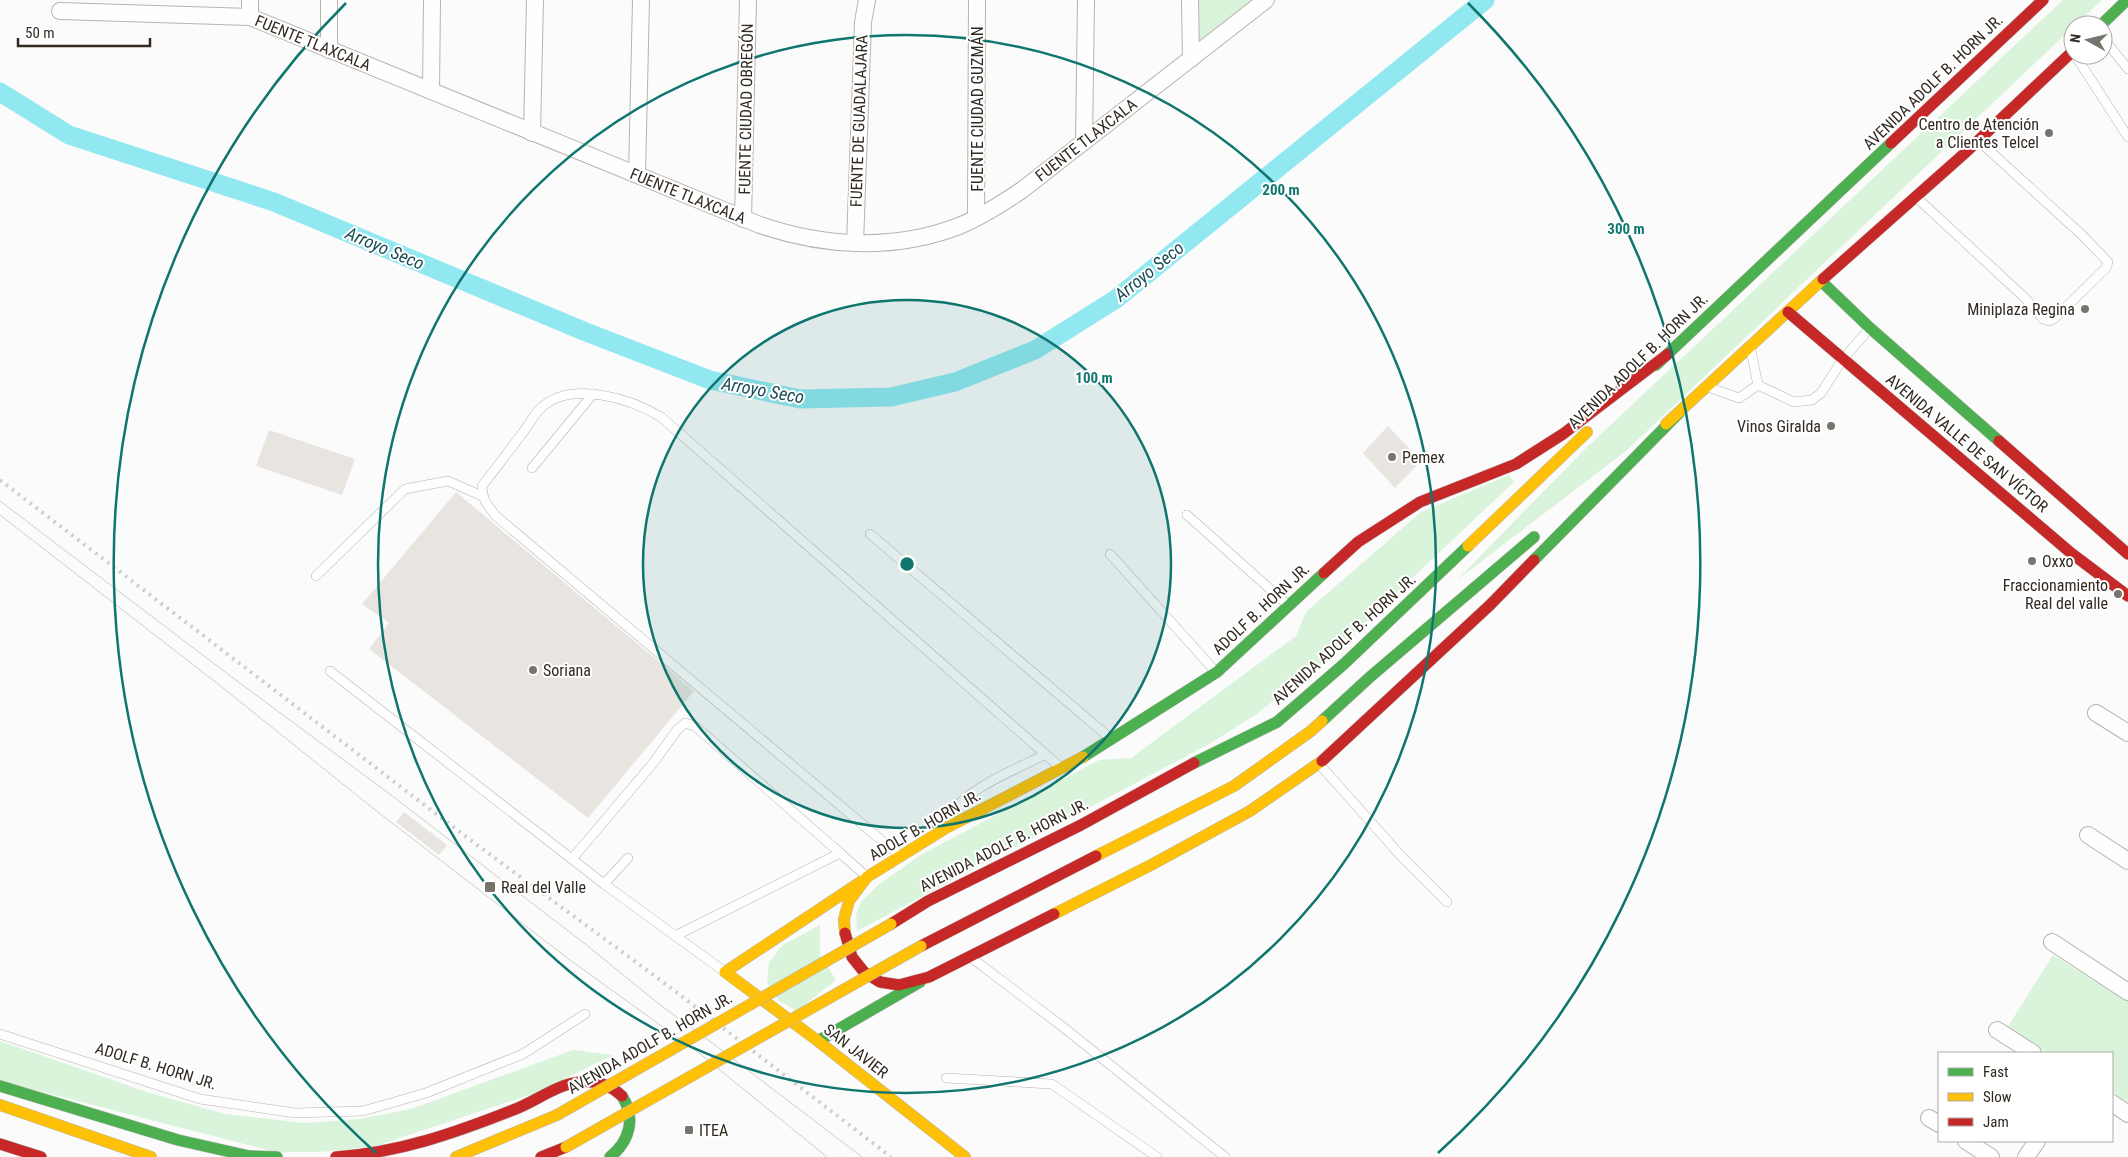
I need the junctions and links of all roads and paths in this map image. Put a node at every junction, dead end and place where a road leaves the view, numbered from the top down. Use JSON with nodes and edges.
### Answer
{"nodes":[{"id":1,"x":250,"y":0,"type":"edge"},
{"id":2,"x":329,"y":0,"type":"edge"},
{"id":3,"x":432,"y":0,"type":"edge"},
{"id":4,"x":535,"y":0,"type":"edge"},
{"id":5,"x":641,"y":0,"type":"edge"},
{"id":6,"x":748,"y":0,"type":"edge"},
{"id":7,"x":867,"y":0,"type":"edge"},
{"id":8,"x":977,"y":0,"type":"edge"},
{"id":9,"x":1086,"y":0,"type":"edge"},
{"id":10,"x":1190,"y":0,"type":"edge"},
{"id":11,"x":1266,"y":0,"type":"edge"},
{"id":12,"x":2042,"y":0,"type":"edge"},
{"id":13,"x":2127,"y":0,"type":"edge"},
{"id":14,"x":60,"y":11,"type":"dead end"},
{"id":15,"x":2111,"y":15,"type":"edge"},
{"id":16,"x":250,"y":18,"type":"junction"},
{"id":17,"x":329,"y":50,"type":"junction"},
{"id":18,"x":2113,"y":51,"type":"edge"},
{"id":19,"x":1191,"y":59,"type":"junction"},
{"id":20,"x":2063,"y":60,"type":"edge"},
{"id":21,"x":2082,"y":65,"type":"edge"},
{"id":22,"x":2128,"y":70,"type":"edge"},
{"id":23,"x":432,"y":92,"type":"junction"},
{"id":24,"x":532,"y":132,"type":"junction"},
{"id":25,"x":2128,"y":136,"type":"edge"},
{"id":26,"x":1979,"y":140,"type":"junction"},
{"id":27,"x":1084,"y":142,"type":"junction"},
{"id":28,"x":637,"y":176,"type":"junction"},
{"id":29,"x":1915,"y":197,"type":"junction"},
{"id":30,"x":976,"y":217,"type":"junction"},
{"id":31,"x":743,"y":219,"type":"junction"},
{"id":32,"x":855,"y":243,"type":"junction"},
{"id":33,"x":1821,"y":281,"type":"junction"},
{"id":34,"x":1788,"y":312,"type":"junction"},
{"id":35,"x":1870,"y":328,"type":"junction"},
{"id":36,"x":1750,"y":347,"type":"junction"},
{"id":37,"x":1668,"y":354,"type":"junction"},
{"id":38,"x":1843,"y":359,"type":"junction"},
{"id":39,"x":1758,"y":385,"type":"junction"},
{"id":40,"x":1707,"y":387,"type":"junction"},
{"id":41,"x":593,"y":394,"type":"junction"},
{"id":42,"x":1679,"y":413,"type":"junction"},
{"id":43,"x":1992,"y":435,"type":"junction"},
{"id":44,"x":1979,"y":442,"type":"dead end"},
{"id":45,"x":1970,"y":451,"type":"dead end"},
{"id":46,"x":1965,"y":463,"type":"junction"},
{"id":47,"x":532,"y":468,"type":"dead end"},
{"id":48,"x":482,"y":496,"type":"junction"},
{"id":49,"x":1574,"y":503,"type":"dead end"},
{"id":50,"x":1187,"y":515,"type":"dead end"},
{"id":51,"x":2052,"y":524,"type":"dead end"},
{"id":52,"x":2040,"y":526,"type":"junction"},
{"id":53,"x":1544,"y":529,"type":"dead end"},
{"id":54,"x":870,"y":534,"type":"dead end"},
{"id":55,"x":1110,"y":554,"type":"dead end"},
{"id":56,"x":2128,"y":554,"type":"edge"},
{"id":57,"x":316,"y":576,"type":"dead end"},
{"id":58,"x":2128,"y":596,"type":"edge"},
{"id":59,"x":1288,"y":605,"type":"junction"},
{"id":60,"x":330,"y":671,"type":"dead end"},
{"id":61,"x":1217,"y":672,"type":"junction"},
{"id":62,"x":2096,"y":713,"type":"dead end"},
{"id":63,"x":2128,"y":733,"type":"edge"},
{"id":64,"x":1112,"y":740,"type":"junction"},
{"id":65,"x":1044,"y":755,"type":"junction"},
{"id":66,"x":1319,"y":764,"type":"junction"},
{"id":67,"x":1062,"y":769,"type":"junction"},
{"id":68,"x":946,"y":828,"type":"junction"},
{"id":69,"x":2088,"y":835,"type":"dead end"},
{"id":70,"x":840,"y":853,"type":"junction"},
{"id":71,"x":901,"y":857,"type":"junction"},
{"id":72,"x":628,"y":858,"type":"dead end"},
{"id":73,"x":572,"y":859,"type":"junction"},
{"id":74,"x":2128,"y":861,"type":"edge"},
{"id":75,"x":867,"y":877,"type":"junction"},
{"id":76,"x":604,"y":884,"type":"junction"},
{"id":77,"x":1447,"y":902,"type":"dead end"},
{"id":78,"x":675,"y":936,"type":"junction"},
{"id":79,"x":2052,"y":942,"type":"dead end"},
{"id":80,"x":971,"y":957,"type":"junction"},
{"id":81,"x":725,"y":972,"type":"junction"},
{"id":82,"x":929,"y":977,"type":"junction"},
{"id":83,"x":2128,"y":992,"type":"edge"},
{"id":84,"x":584,"y":1014,"type":"dead end"},
{"id":85,"x":1997,"y":1030,"type":"dead end"},
{"id":86,"x":0,"y":1034,"type":"edge"},
{"id":87,"x":818,"y":1041,"type":"junction"},
{"id":88,"x":2031,"y":1052,"type":"edge"},
{"id":89,"x":946,"y":1078,"type":"dead end"},
{"id":90,"x":0,"y":1086,"type":"edge"},
{"id":91,"x":2113,"y":1104,"type":"edge"},
{"id":92,"x":0,"y":1105,"type":"edge"},
{"id":93,"x":2128,"y":1114,"type":"edge"},
{"id":94,"x":1968,"y":1142,"type":"edge"},
{"id":95,"x":2036,"y":1142,"type":"edge"},
{"id":96,"x":0,"y":1144,"type":"edge"},
{"id":97,"x":42,"y":1157,"type":"edge"},
{"id":98,"x":151,"y":1157,"type":"edge"},
{"id":99,"x":277,"y":1157,"type":"edge"},
{"id":100,"x":336,"y":1157,"type":"edge"},
{"id":101,"x":456,"y":1157,"type":"edge"},
{"id":102,"x":540,"y":1157,"type":"edge"},
{"id":103,"x":610,"y":1157,"type":"edge"},
{"id":104,"x":966,"y":1157,"type":"edge"},
{"id":105,"x":1157,"y":1157,"type":"edge"},
{"id":106,"x":1225,"y":1157,"type":"edge"},
{"id":107,"x":1991,"y":1157,"type":"edge"},
{"id":108,"x":2026,"y":1157,"type":"edge"}],
"edges":[{"from":1,"to":16,"type":"street"},
{"from":2,"to":17,"type":"street"},
{"from":3,"to":23,"type":"street"},
{"from":4,"to":24,"type":"street"},
{"from":5,"to":28,"type":"street"},
{"from":6,"to":31,"type":"street","name":"FUENTE CIUDAD OBREGÓN"},
{"from":7,"to":32,"type":"street","name":"FUENTE DE GUADALAJARA"},
{"from":8,"to":30,"type":"street","name":"FUENTE CIUDAD GUZMÁN"},
{"from":9,"to":27,"type":"street"},
{"from":10,"to":19,"type":"street"},
{"from":11,"to":19,"type":"street","name":"FUENTE TLAXCALA"},
{"from":12,"to":37,"type":"main road","name":"AVENIDA ADOLF B. HORN JR."},
{"from":13,"to":15,"type":"main road"},
{"from":14,"to":16,"type":"street","name":"FUENTE TLAXCALA"},
{"from":16,"to":17,"type":"street","name":"FUENTE TLAXCALA"},
{"from":17,"to":23,"type":"street","name":"FUENTE TLAXCALA"},
{"from":18,"to":22,"type":"lane"},
{"from":19,"to":27,"type":"street","name":"FUENTE TLAXCALA"},
{"from":20,"to":26,"type":"main road"},
{"from":21,"to":25,"type":"lane"},
{"from":23,"to":24,"type":"street","name":"FUENTE TLAXCALA"},
{"from":24,"to":28,"type":"street","name":"FUENTE TLAXCALA"},
{"from":26,"to":29,"type":"main road"},
{"from":26,"to":29,"type":"lane"},
{"from":27,"to":30,"type":"street","name":"FUENTE TLAXCALA"},
{"from":28,"to":31,"type":"street","name":"FUENTE TLAXCALA"},
{"from":29,"to":33,"type":"main road"},
{"from":30,"to":32,"type":"street","name":"FUENTE TLAXCALA"},
{"from":31,"to":32,"type":"street","name":"FUENTE TLAXCALA"},
{"from":33,"to":34,"type":"main road"},
{"from":33,"to":35,"type":"main road","name":"AVENIDA VALLE DE SAN VÍCTOR"},
{"from":34,"to":36,"type":"main road"},
{"from":34,"to":38,"type":"main road","name":"AVENIDA VALLE DE SAN VÍCTOR"},
{"from":35,"to":38,"type":"lane"},
{"from":35,"to":43,"type":"main road","name":"AVENIDA VALLE DE SAN VÍCTOR"},
{"from":36,"to":39,"type":"lane"},
{"from":36,"to":40,"type":"main road"},
{"from":37,"to":59,"type":"main road","name":"ADOLF B. HORN JR."},
{"from":37,"to":101,"type":"main road","name":"AVENIDA ADOLF B. HORN JR.","bridge":true},
{"from":38,"to":39,"type":"lane"},
{"from":38,"to":46,"type":"main road","name":"AVENIDA VALLE DE SAN VÍCTOR"},
{"from":39,"to":40,"type":"lane"},
{"from":40,"to":42,"type":"main road"},
{"from":41,"to":47,"type":"lane"},
{"from":41,"to":48,"type":"lane"},
{"from":41,"to":65,"type":"lane"},
{"from":42,"to":49,"type":"main road"},
{"from":42,"to":66,"type":"main road","name":"ADOLF B. HORN JR."},
{"from":43,"to":44,"type":"main road"},
{"from":43,"to":56,"type":"main road","name":"AVENIDA VALLE DE SAN VÍCTOR"},
{"from":45,"to":46,"type":"main road"},
{"from":46,"to":52,"type":"main road","name":"AVENIDA VALLE DE SAN VÍCTOR"},
{"from":48,"to":57,"type":"lane"},
{"from":48,"to":71,"type":"lane"},
{"from":50,"to":59,"type":"lane"},
{"from":51,"to":52,"type":"main road"},
{"from":52,"to":58,"type":"main road","name":"AVENIDA VALLE DE SAN VÍCTOR"},
{"from":53,"to":102,"type":"main road","bridge":true},
{"from":54,"to":64,"type":"lane"},
{"from":55,"to":61,"type":"lane"},
{"from":59,"to":61,"type":"main road","name":"ADOLF B. HORN JR."},
{"from":60,"to":73,"type":"lane"},
{"from":61,"to":64,"type":"main road","name":"ADOLF B. HORN JR."},
{"from":62,"to":63,"type":"street"},
{"from":64,"to":67,"type":"main road","name":"ADOLF B. HORN JR."},
{"from":65,"to":67,"type":"lane"},
{"from":65,"to":68,"type":"lane"},
{"from":66,"to":77,"type":"lane"},
{"from":66,"to":80,"type":"main road","name":"ADOLF B. HORN JR."},
{"from":67,"to":68,"type":"main road","name":"ADOLF B. HORN JR."},
{"from":68,"to":71,"type":"main road","name":"ADOLF B. HORN JR."},
{"from":69,"to":74,"type":"street"},
{"from":70,"to":73,"type":"lane"},
{"from":70,"to":75,"type":"lane"},
{"from":70,"to":78,"type":"lane"},
{"from":71,"to":75,"type":"main road","name":"ADOLF B. HORN JR."},
{"from":72,"to":76,"type":"lane"},
{"from":73,"to":76,"type":"lane"},
{"from":75,"to":81,"type":"main road","name":"ADOLF B. HORN JR."},
{"from":75,"to":82,"type":"main road","name":"ADOLF B. HORN JR."},
{"from":76,"to":78,"type":"lane"},
{"from":78,"to":81,"type":"lane"},
{"from":79,"to":83,"type":"street"},
{"from":80,"to":82,"type":"main road","name":"ADOLF B. HORN JR."},
{"from":80,"to":106,"type":"lane"},
{"from":81,"to":87,"type":"main road","name":"SAN JAVIER"},
{"from":82,"to":87,"type":"main road","name":"ADOLF B. HORN JR."},
{"from":84,"to":86,"type":"lane","name":"ADOLF B. HORN JR."},
{"from":85,"to":88,"type":"street"},
{"from":87,"to":104,"type":"main road","name":"SAN JAVIER"},
{"from":89,"to":105,"type":"lane"},
{"from":90,"to":99,"type":"main road"},
{"from":91,"to":93,"type":"street"},
{"from":92,"to":98,"type":"main road"},
{"from":94,"to":107,"type":"street"},
{"from":95,"to":108,"type":"street"},
{"from":96,"to":97,"type":"main road"},
{"from":100,"to":103,"type":"main road"}]}
